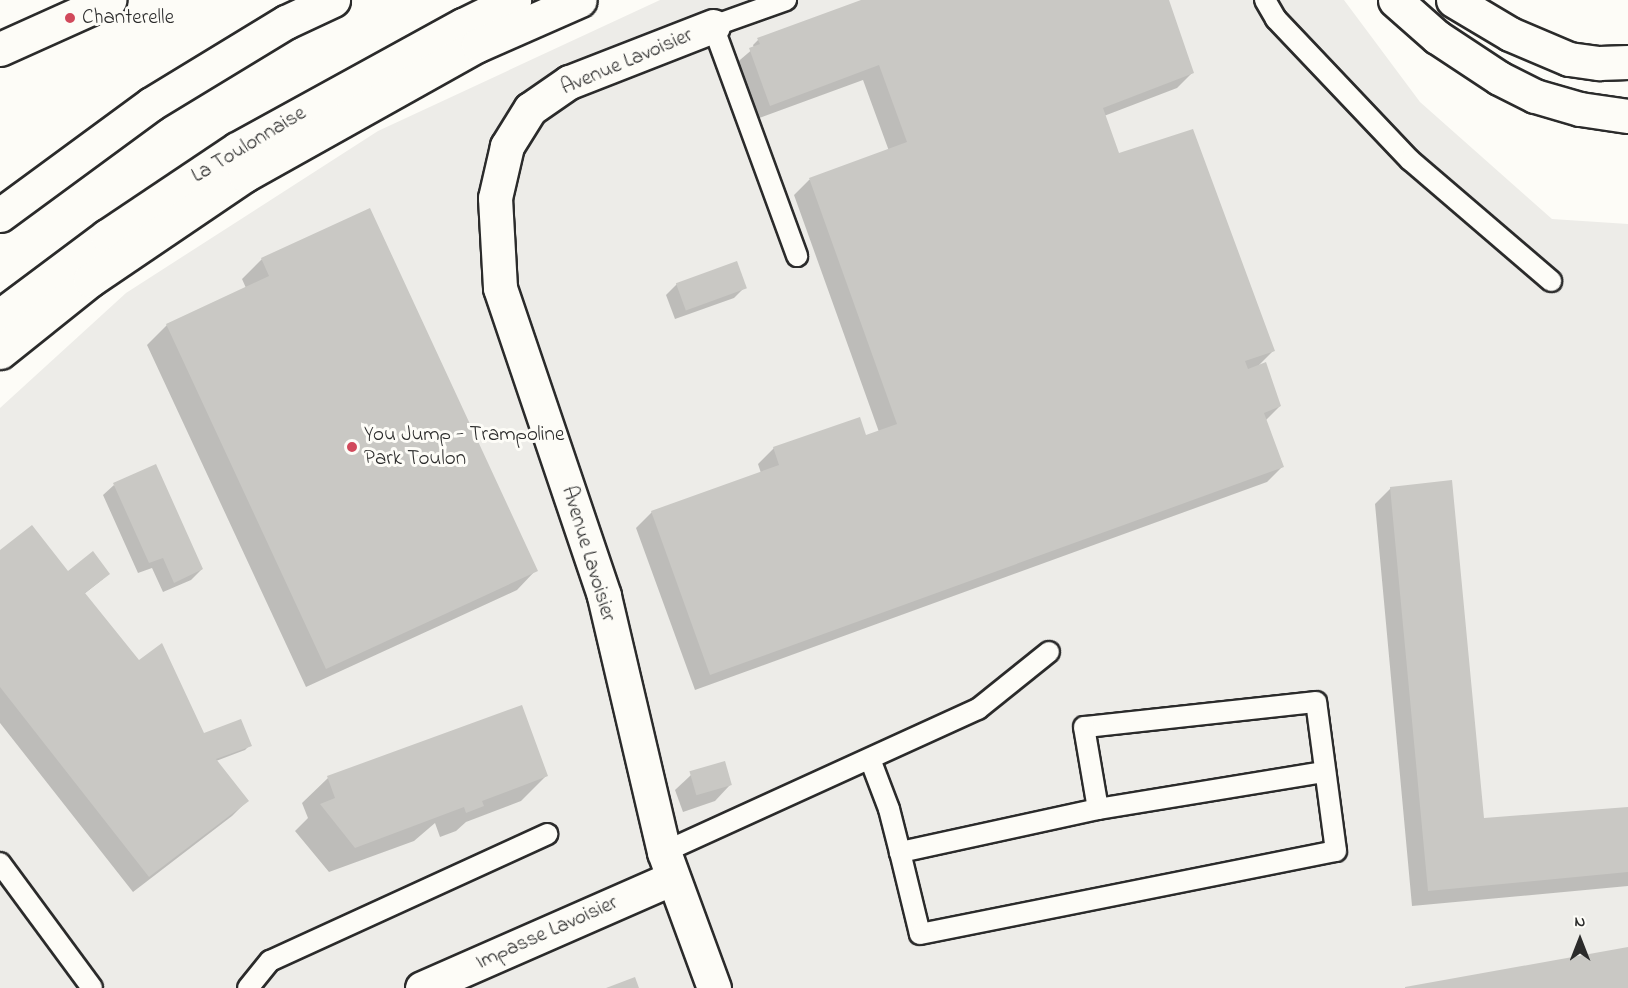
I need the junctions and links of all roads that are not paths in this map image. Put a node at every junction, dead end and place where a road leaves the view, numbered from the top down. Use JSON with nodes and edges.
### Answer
{"nodes":[{"id":1,"x":109,"y":0,"type":"edge"},
{"id":2,"x":333,"y":0,"type":"edge"},
{"id":3,"x":514,"y":0,"type":"edge"},
{"id":4,"x":580,"y":0,"type":"edge"},
{"id":5,"x":786,"y":0,"type":"edge"},
{"id":6,"x":1265,"y":0,"type":"edge"},
{"id":7,"x":1395,"y":0,"type":"edge"},
{"id":8,"x":1453,"y":0,"type":"edge"},
{"id":9,"x":713,"y":26,"type":"junction"},
{"id":10,"x":0,"y":50,"type":"edge"},
{"id":11,"x":1628,"y":62,"type":"edge"},
{"id":12,"x":1628,"y":116,"type":"edge"},
{"id":13,"x":0,"y":215,"type":"edge"},
{"id":14,"x":797,"y":256,"type":"dead end"},
{"id":15,"x":1551,"y":281,"type":"dead end"},
{"id":16,"x":0,"y":316,"type":"edge"},
{"id":17,"x":0,"y":352,"type":"edge"},
{"id":18,"x":1049,"y":652,"type":"dead end"},
{"id":19,"x":870,"y":759,"type":"junction"},
{"id":20,"x":1325,"y":772,"type":"junction"},
{"id":21,"x":1098,"y":809,"type":"junction"},
{"id":22,"x":547,"y":834,"type":"dead end"},
{"id":23,"x":900,"y":852,"type":"junction"},
{"id":24,"x":0,"y":863,"type":"edge"},
{"id":25,"x":669,"y":865,"type":"junction"},
{"id":26,"x":92,"y":988,"type":"edge"},
{"id":27,"x":248,"y":988,"type":"edge"},
{"id":28,"x":422,"y":988,"type":"edge"},
{"id":29,"x":714,"y":988,"type":"edge"}],
"edges":[{"from":1,"to":10,"type":"main road"},
{"from":2,"to":13,"type":"main road"},
{"from":3,"to":16,"type":"main road","name":"La Toulonnaise"},
{"from":4,"to":17,"type":"main road"},
{"from":5,"to":9,"type":"lane"},
{"from":6,"to":15,"type":"lane"},
{"from":7,"to":12,"type":"main road"},
{"from":8,"to":11,"type":"main road"},
{"from":9,"to":14,"type":"lane"},
{"from":9,"to":25,"type":"main road","name":"Avenue Lavoisier"},
{"from":18,"to":19,"type":"lane"},
{"from":19,"to":23,"type":"lane"},
{"from":19,"to":25,"type":"lane"},
{"from":20,"to":21,"type":"lane"},
{"from":20,"to":21,"type":"lane"},
{"from":20,"to":23,"type":"lane"},
{"from":21,"to":23,"type":"lane"},
{"from":22,"to":27,"type":"lane"},
{"from":24,"to":26,"type":"lane"},
{"from":25,"to":28,"type":"main road","name":"Impasse Lavoisier"},
{"from":25,"to":29,"type":"main road","name":"Avenue Lavoisier"}]}
